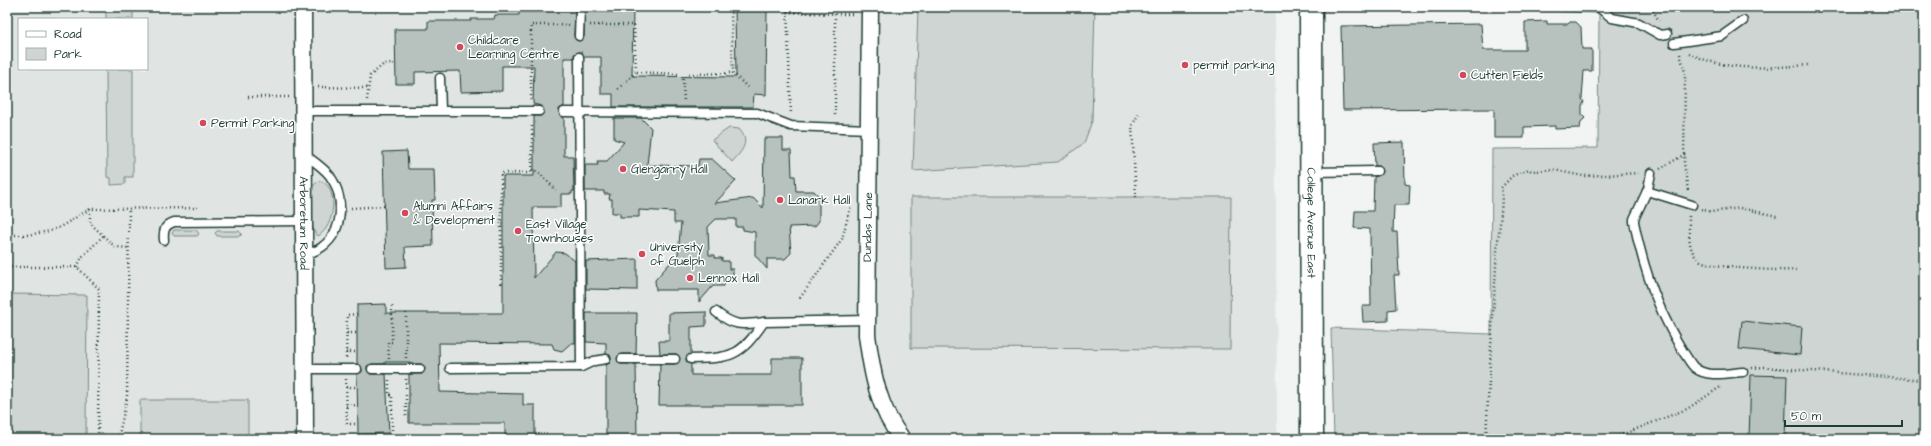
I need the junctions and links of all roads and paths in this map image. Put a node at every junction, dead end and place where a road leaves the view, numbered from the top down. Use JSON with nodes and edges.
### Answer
{"nodes":[{"id":1,"x":303,"y":7,"type":"edge"},
{"id":2,"x":737,"y":7,"type":"edge"},
{"id":3,"x":787,"y":7,"type":"edge"},
{"id":4,"x":1311,"y":7,"type":"edge"},
{"id":5,"x":1598,"y":7,"type":"edge"},
{"id":6,"x":1651,"y":7,"type":"edge"},
{"id":7,"x":580,"y":9,"type":"dead end"},
{"id":8,"x":870,"y":10,"type":"edge"},
{"id":9,"x":835,"y":14,"type":"dead end"},
{"id":10,"x":1743,"y":21,"type":"dead end"},
{"id":11,"x":1667,"y":34,"type":"joint"},
{"id":12,"x":580,"y":36,"type":"dead end"},
{"id":13,"x":1674,"y":43,"type":"junction"},
{"id":14,"x":580,"y":58,"type":"dead end"},
{"id":15,"x":394,"y":64,"type":"dead end"},
{"id":16,"x":1808,"y":65,"type":"dead end"},
{"id":17,"x":636,"y":72,"type":"dead end"},
{"id":18,"x":689,"y":74,"type":"dead end"},
{"id":19,"x":733,"y":74,"type":"junction"},
{"id":20,"x":440,"y":78,"type":"dead end"},
{"id":21,"x":683,"y":79,"type":"dead end"},
{"id":22,"x":318,"y":87,"type":"dead end"},
{"id":23,"x":368,"y":88,"type":"junction"},
{"id":24,"x":618,"y":89,"type":"dead end"},
{"id":25,"x":749,"y":90,"type":"dead end"},
{"id":26,"x":248,"y":97,"type":"dead end"},
{"id":27,"x":292,"y":97,"type":"dead end"},
{"id":28,"x":367,"y":110,"type":"junction"},
{"id":29,"x":441,"y":110,"type":"junction"},
{"id":30,"x":303,"y":111,"type":"junction"},
{"id":31,"x":540,"y":111,"type":"dead end"},
{"id":32,"x":564,"y":112,"type":"dead end"},
{"id":33,"x":579,"y":113,"type":"junction"},
{"id":34,"x":684,"y":113,"type":"junction"},
{"id":35,"x":1139,"y":113,"type":"dead end"},
{"id":36,"x":791,"y":126,"type":"junction"},
{"id":37,"x":869,"y":129,"type":"junction"},
{"id":38,"x":304,"y":154,"type":"junction"},
{"id":39,"x":1685,"y":154,"type":"junction"},
{"id":40,"x":532,"y":170,"type":"dead end"},
{"id":41,"x":1377,"y":171,"type":"dead end"},
{"id":42,"x":1310,"y":172,"type":"junction"},
{"id":43,"x":1651,"y":173,"type":"junction"},
{"id":44,"x":556,"y":190,"type":"dead end"},
{"id":45,"x":1647,"y":191,"type":"junction"},
{"id":46,"x":1136,"y":197,"type":"dead end"},
{"id":47,"x":1691,"y":205,"type":"junction"},
{"id":48,"x":385,"y":206,"type":"dead end"},
{"id":49,"x":90,"y":208,"type":"junction"},
{"id":50,"x":200,"y":208,"type":"dead end"},
{"id":51,"x":341,"y":208,"type":"junction"},
{"id":52,"x":129,"y":209,"type":"junction"},
{"id":53,"x":1777,"y":216,"type":"dead end"},
{"id":54,"x":304,"y":221,"type":"junction"},
{"id":55,"x":7,"y":235,"type":"edge"},
{"id":56,"x":103,"y":236,"type":"junction"},
{"id":57,"x":164,"y":240,"type":"dead end"},
{"id":58,"x":129,"y":248,"type":"junction"},
{"id":59,"x":305,"y":255,"type":"junction"},
{"id":60,"x":7,"y":267,"type":"edge"},
{"id":61,"x":77,"y":267,"type":"junction"},
{"id":62,"x":1796,"y":270,"type":"dead end"},
{"id":63,"x":716,"y":312,"type":"dead end"},
{"id":64,"x":867,"y":320,"type":"junction"},
{"id":65,"x":764,"y":322,"type":"junction"},
{"id":66,"x":346,"y":333,"type":"dead end"},
{"id":67,"x":357,"y":333,"type":"dead end"},
{"id":68,"x":346,"y":352,"type":"dead end"},
{"id":69,"x":357,"y":352,"type":"dead end"},
{"id":70,"x":622,"y":359,"type":"dead end"},
{"id":71,"x":675,"y":359,"type":"dead end"},
{"id":72,"x":691,"y":359,"type":"dead end"},
{"id":73,"x":606,"y":360,"type":"dead end"},
{"id":74,"x":581,"y":367,"type":"junction"},
{"id":75,"x":420,"y":368,"type":"dead end"},
{"id":76,"x":450,"y":368,"type":"dead end"},
{"id":77,"x":303,"y":369,"type":"junction"},
{"id":78,"x":357,"y":369,"type":"dead end"},
{"id":79,"x":372,"y":369,"type":"dead end"},
{"id":80,"x":1743,"y":372,"type":"junction"},
{"id":81,"x":1924,"y":380,"type":"edge"},
{"id":82,"x":346,"y":387,"type":"dead end"},
{"id":83,"x":358,"y":387,"type":"dead end"},
{"id":84,"x":357,"y":405,"type":"dead end"},
{"id":85,"x":346,"y":406,"type":"dead end"},
{"id":86,"x":98,"y":439,"type":"edge"},
{"id":87,"x":118,"y":439,"type":"edge"},
{"id":88,"x":305,"y":439,"type":"edge"},
{"id":89,"x":902,"y":439,"type":"edge"},
{"id":90,"x":1312,"y":439,"type":"edge"},
{"id":91,"x":1486,"y":439,"type":"edge"},
{"id":92,"x":1611,"y":439,"type":"edge"}],
"edges":[{"from":1,"to":30,"type":"street","name":"Arboretum Road"},
{"from":2,"to":19,"type":"path"},
{"from":3,"to":36,"type":"path"},
{"from":4,"to":42,"type":"street","name":"College Avenue East"},
{"from":5,"to":11,"type":"lane"},
{"from":6,"to":11,"type":"path"},
{"from":7,"to":12,"type":"lane"},
{"from":8,"to":9,"type":"path"},
{"from":8,"to":37,"type":"street","name":"Dundas Lane"},
{"from":10,"to":13,"type":"lane"},
{"from":13,"to":16,"type":"path"},
{"from":13,"to":39,"type":"path"},
{"from":14,"to":33,"type":"lane"},
{"from":15,"to":23,"type":"path"},
{"from":17,"to":24,"type":"path"},
{"from":18,"to":19,"type":"path"},
{"from":19,"to":25,"type":"path"},
{"from":20,"to":29,"type":"lane"},
{"from":21,"to":34,"type":"path"},
{"from":22,"to":23,"type":"path"},
{"from":23,"to":28,"type":"path"},
{"from":26,"to":27,"type":"path"},
{"from":28,"to":29,"type":"lane"},
{"from":28,"to":30,"type":"lane"},
{"from":29,"to":31,"type":"lane"},
{"from":30,"to":38,"type":"street","name":"Arboretum Road"},
{"from":32,"to":33,"type":"lane"},
{"from":33,"to":34,"type":"lane"},
{"from":33,"to":74,"type":"lane"},
{"from":34,"to":36,"type":"lane"},
{"from":35,"to":46,"type":"path"},
{"from":36,"to":37,"type":"lane"},
{"from":37,"to":64,"type":"street","name":"Dundas Lane"},
{"from":38,"to":51,"type":"lane"},
{"from":38,"to":54,"type":"street","name":"Arboretum Road"},
{"from":39,"to":43,"type":"path"},
{"from":39,"to":47,"type":"path"},
{"from":40,"to":44,"type":"path"},
{"from":41,"to":42,"type":"lane"},
{"from":42,"to":90,"type":"street","name":"College Avenue East"},
{"from":43,"to":45,"type":"lane"},
{"from":43,"to":91,"type":"path"},
{"from":45,"to":47,"type":"lane"},
{"from":45,"to":80,"type":"lane"},
{"from":47,"to":53,"type":"path"},
{"from":47,"to":62,"type":"path"},
{"from":48,"to":51,"type":"path"},
{"from":49,"to":52,"type":"path"},
{"from":49,"to":55,"type":"path"},
{"from":49,"to":56,"type":"path"},
{"from":50,"to":52,"type":"path"},
{"from":51,"to":59,"type":"lane"},
{"from":52,"to":58,"type":"path"},
{"from":54,"to":57,"type":"lane"},
{"from":54,"to":59,"type":"street","name":"Arboretum Road"},
{"from":56,"to":58,"type":"path"},
{"from":56,"to":61,"type":"path"},
{"from":58,"to":87,"type":"path"},
{"from":59,"to":77,"type":"street","name":"Arboretum Road"},
{"from":60,"to":61,"type":"path"},
{"from":61,"to":86,"type":"path"},
{"from":63,"to":65,"type":"lane"},
{"from":64,"to":65,"type":"lane"},
{"from":64,"to":89,"type":"street","name":"Dundas Lane"},
{"from":65,"to":72,"type":"lane"},
{"from":66,"to":67,"type":"path"},
{"from":68,"to":69,"type":"path"},
{"from":70,"to":71,"type":"lane"},
{"from":73,"to":74,"type":"lane"},
{"from":74,"to":76,"type":"lane"},
{"from":75,"to":79,"type":"lane"},
{"from":77,"to":78,"type":"lane"},
{"from":77,"to":88,"type":"street","name":"Arboretum Road"},
{"from":80,"to":81,"type":"path"},
{"from":80,"to":92,"type":"path"},
{"from":82,"to":83,"type":"path"},
{"from":84,"to":85,"type":"path"}]}
